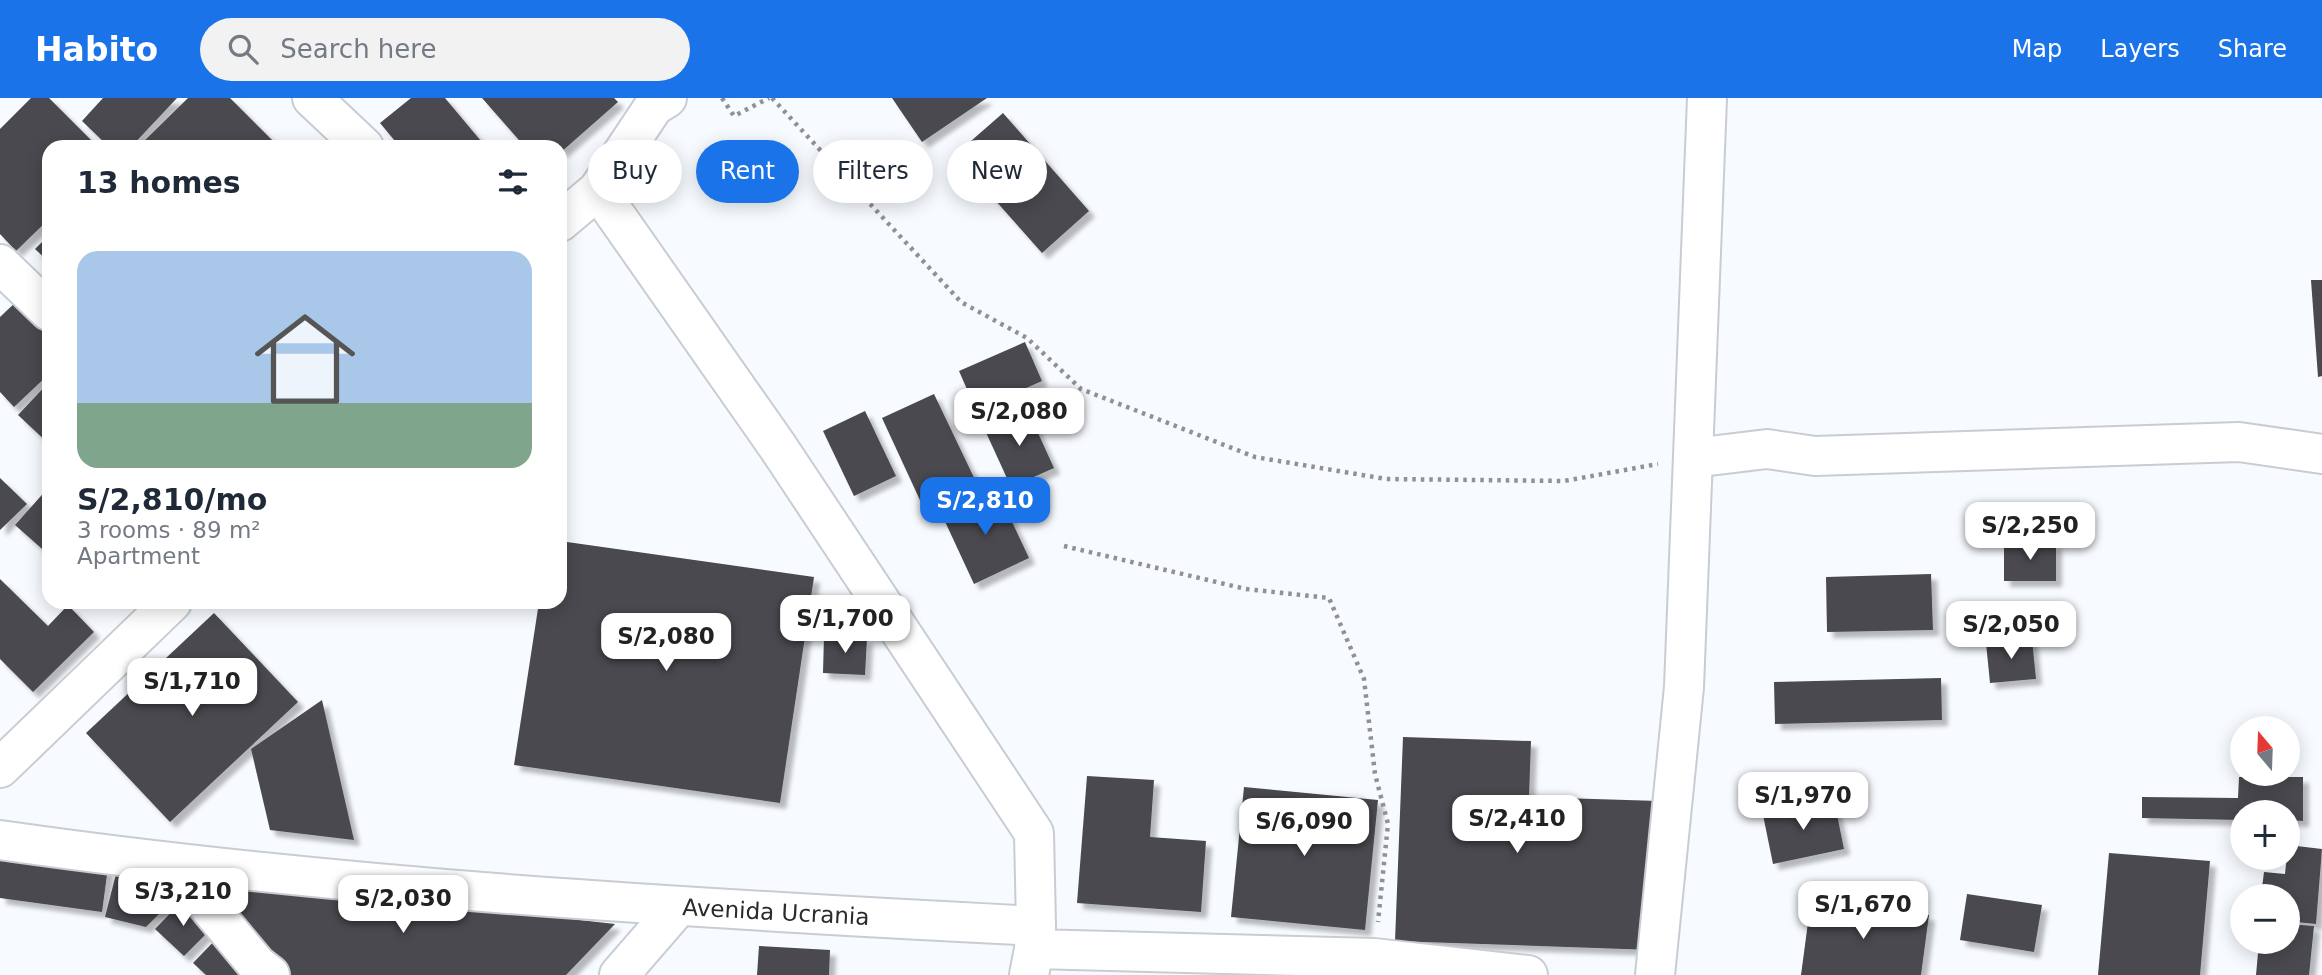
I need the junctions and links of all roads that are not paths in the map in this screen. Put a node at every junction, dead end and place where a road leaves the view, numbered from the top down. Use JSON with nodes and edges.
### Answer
{"nodes":[{"id":1,"x":312,"y":98,"type":"edge"},
{"id":2,"x":667,"y":98,"type":"edge"},
{"id":3,"x":1707,"y":98,"type":"edge"},
{"id":4,"x":357,"y":140,"type":"edge"},
{"id":5,"x":631,"y":140,"type":"edge"},
{"id":6,"x":588,"y":198,"type":"edge"},
{"id":7,"x":607,"y":203,"type":"edge"},
{"id":8,"x":567,"y":216,"type":"edge"},
{"id":9,"x":0,"y":264,"type":"edge"},
{"id":10,"x":42,"y":304,"type":"edge"},
{"id":11,"x":2322,"y":454,"type":"edge"},
{"id":12,"x":1693,"y":458,"type":"junction"},
{"id":13,"x":164,"y":609,"type":"edge"},
{"id":14,"x":6,"y":749,"type":"edge"},
{"id":15,"x":0,"y":840,"type":"edge"},
{"id":16,"x":174,"y":865,"type":"junction"},
{"id":17,"x":678,"y":907,"type":"junction"},
{"id":18,"x":1033,"y":950,"type":"edge"},
{"id":19,"x":270,"y":975,"type":"edge"},
{"id":20,"x":619,"y":975,"type":"edge"},
{"id":21,"x":1528,"y":975,"type":"edge"},
{"id":22,"x":1655,"y":975,"type":"edge"}],
"edges":[{"from":1,"to":4,"type":"street"},
{"from":2,"to":5,"type":"street"},
{"from":3,"to":12,"type":"street"},
{"from":6,"to":8,"type":"street"},
{"from":7,"to":18,"type":"street"},
{"from":9,"to":10,"type":"street"},
{"from":11,"to":12,"type":"street"},
{"from":12,"to":22,"type":"street"},
{"from":13,"to":14,"type":"street"},
{"from":15,"to":16,"type":"street","name":"Avenida Ucrania"},
{"from":16,"to":17,"type":"street","name":"Avenida Ucrania"},
{"from":16,"to":19,"type":"street"},
{"from":17,"to":18,"type":"street","name":"Avenida Ucrania"},
{"from":17,"to":20,"type":"street"},
{"from":18,"to":21,"type":"street","name":"Avenida Ucrania"}]}
